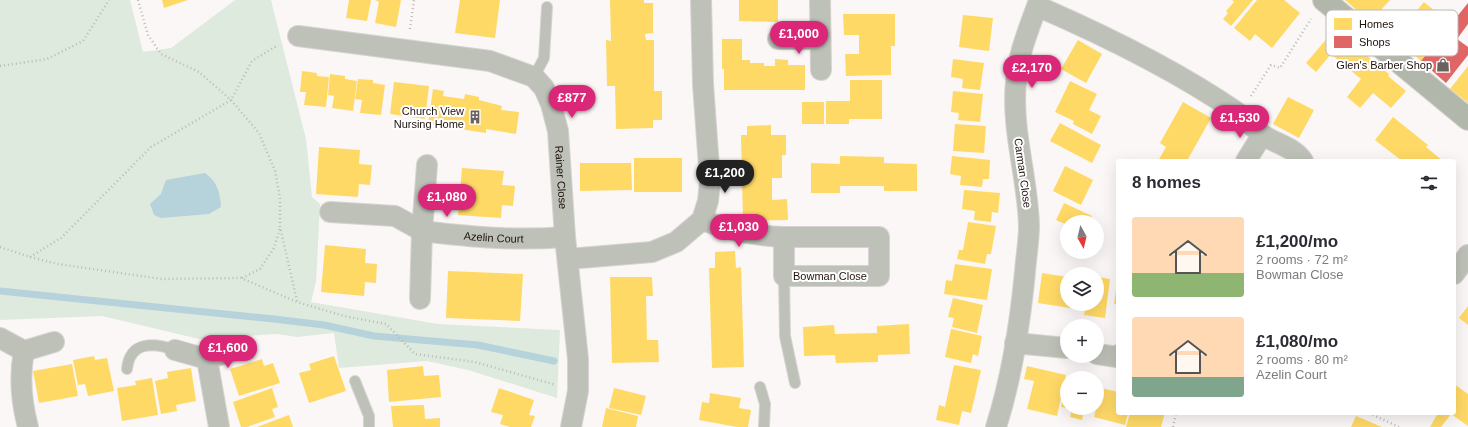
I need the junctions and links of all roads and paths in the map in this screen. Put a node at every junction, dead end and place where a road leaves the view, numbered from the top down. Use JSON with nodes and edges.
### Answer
{"nodes":[{"id":1,"x":108,"y":0,"type":"edge"},
{"id":2,"x":138,"y":0,"type":"edge"},
{"id":3,"x":701,"y":0,"type":"edge"},
{"id":4,"x":820,"y":0,"type":"edge"},
{"id":5,"x":1324,"y":0,"type":"edge"},
{"id":6,"x":1031,"y":3,"type":"edge"},
{"id":7,"x":547,"y":6,"type":"dead end"},
{"id":8,"x":1336,"y":10,"type":"edge"},
{"id":9,"x":298,"y":36,"type":"dead end"},
{"id":10,"x":778,"y":39,"type":"dead end"},
{"id":11,"x":820,"y":39,"type":"junction"},
{"id":12,"x":276,"y":45,"type":"dead end"},
{"id":13,"x":1392,"y":56,"type":"edge"},
{"id":14,"x":0,"y":66,"type":"edge"},
{"id":15,"x":821,"y":70,"type":"dead end"},
{"id":16,"x":534,"y":77,"type":"junction"},
{"id":17,"x":231,"y":100,"type":"junction"},
{"id":18,"x":1239,"y":114,"type":"junction"},
{"id":19,"x":1468,"y":119,"type":"edge"},
{"id":20,"x":1262,"y":135,"type":"junction"},
{"id":21,"x":1247,"y":159,"type":"edge"},
{"id":22,"x":1302,"y":159,"type":"edge"},
{"id":23,"x":427,"y":165,"type":"dead end"},
{"id":24,"x":330,"y":212,"type":"dead end"},
{"id":25,"x":702,"y":220,"type":"junction"},
{"id":26,"x":280,"y":227,"type":"junction"},
{"id":27,"x":422,"y":231,"type":"junction"},
{"id":28,"x":565,"y":237,"type":"junction"},
{"id":29,"x":784,"y":237,"type":"junction"},
{"id":30,"x":0,"y":247,"type":"edge"},
{"id":31,"x":1468,"y":255,"type":"edge"},
{"id":32,"x":30,"y":257,"type":"junction"},
{"id":33,"x":568,"y":259,"type":"junction"},
{"id":34,"x":1456,"y":271,"type":"edge"},
{"id":35,"x":784,"y":276,"type":"junction"},
{"id":36,"x":241,"y":278,"type":"junction"},
{"id":37,"x":420,"y":299,"type":"dead end"},
{"id":38,"x":297,"y":302,"type":"junction"},
{"id":39,"x":0,"y":338,"type":"edge"},
{"id":40,"x":54,"y":342,"type":"dead end"},
{"id":41,"x":1015,"y":343,"type":"junction"},
{"id":42,"x":1060,"y":347,"type":"edge"},
{"id":43,"x":239,"y":349,"type":"dead end"},
{"id":44,"x":175,"y":350,"type":"joint"},
{"id":45,"x":24,"y":351,"type":"junction"},
{"id":46,"x":1104,"y":355,"type":"edge"},
{"id":47,"x":1116,"y":356,"type":"edge"},
{"id":48,"x":207,"y":359,"type":"junction"},
{"id":49,"x":127,"y":369,"type":"dead end"},
{"id":50,"x":355,"y":381,"type":"dead end"},
{"id":51,"x":795,"y":383,"type":"dead end"},
{"id":52,"x":760,"y":388,"type":"dead end"},
{"id":53,"x":578,"y":391,"type":"junction"},
{"id":54,"x":1176,"y":415,"type":"edge"},
{"id":55,"x":1373,"y":415,"type":"edge"},
{"id":56,"x":28,"y":427,"type":"edge"},
{"id":57,"x":219,"y":427,"type":"edge"},
{"id":58,"x":369,"y":427,"type":"edge"},
{"id":59,"x":571,"y":427,"type":"edge"},
{"id":60,"x":764,"y":427,"type":"edge"},
{"id":61,"x":996,"y":427,"type":"edge"},
{"id":62,"x":1173,"y":427,"type":"edge"},
{"id":63,"x":1399,"y":427,"type":"edge"}],
"edges":[{"from":1,"to":14,"type":"path"},
{"from":2,"to":17,"type":"path"},
{"from":3,"to":25,"type":"street"},
{"from":4,"to":11,"type":"street"},
{"from":5,"to":8,"type":"street"},
{"from":5,"to":18,"type":"path"},
{"from":6,"to":18,"type":"street","name":"Carman Close"},
{"from":6,"to":41,"type":"street","name":"Carman Close"},
{"from":7,"to":16,"type":"lane"},
{"from":9,"to":16,"type":"street"},
{"from":10,"to":11,"type":"street"},
{"from":11,"to":15,"type":"street"},
{"from":12,"to":17,"type":"path"},
{"from":13,"to":19,"type":"street"},
{"from":16,"to":28,"type":"street","name":"Rainer Close"},
{"from":17,"to":26,"type":"path"},
{"from":17,"to":32,"type":"path"},
{"from":18,"to":20,"type":"street","name":"Carman Close"},
{"from":20,"to":21,"type":"street"},
{"from":20,"to":22,"type":"street","name":"Carman Close"},
{"from":23,"to":27,"type":"street"},
{"from":24,"to":27,"type":"street","name":"Azelin Court"},
{"from":25,"to":29,"type":"street","name":"Bowman Close"},
{"from":25,"to":33,"type":"street"},
{"from":26,"to":36,"type":"path"},
{"from":26,"to":38,"type":"path"},
{"from":27,"to":28,"type":"street","name":"Azelin Court"},
{"from":27,"to":37,"type":"street"},
{"from":28,"to":33,"type":"street","name":"Rainer Close"},
{"from":29,"to":35,"type":"street","name":"Bowman Close"},
{"from":29,"to":35,"type":"street","name":"Bowman Close"},
{"from":30,"to":32,"type":"path"},
{"from":31,"to":34,"type":"street"},
{"from":32,"to":36,"type":"path"},
{"from":33,"to":53,"type":"street","name":"Rainer Close"},
{"from":35,"to":51,"type":"lane"},
{"from":36,"to":38,"type":"path"},
{"from":38,"to":53,"type":"path"},
{"from":39,"to":45,"type":"street"},
{"from":40,"to":45,"type":"street"},
{"from":41,"to":42,"type":"street"},
{"from":41,"to":61,"type":"street","name":"Carman Close"},
{"from":43,"to":48,"type":"street"},
{"from":44,"to":48,"type":"street"},
{"from":44,"to":49,"type":"lane"},
{"from":45,"to":56,"type":"street"},
{"from":46,"to":47,"type":"street"},
{"from":48,"to":57,"type":"street"},
{"from":50,"to":58,"type":"lane"},
{"from":52,"to":60,"type":"lane"},
{"from":53,"to":59,"type":"street","name":"Rainer Close"},
{"from":54,"to":62,"type":"path"},
{"from":55,"to":63,"type":"path"}]}
